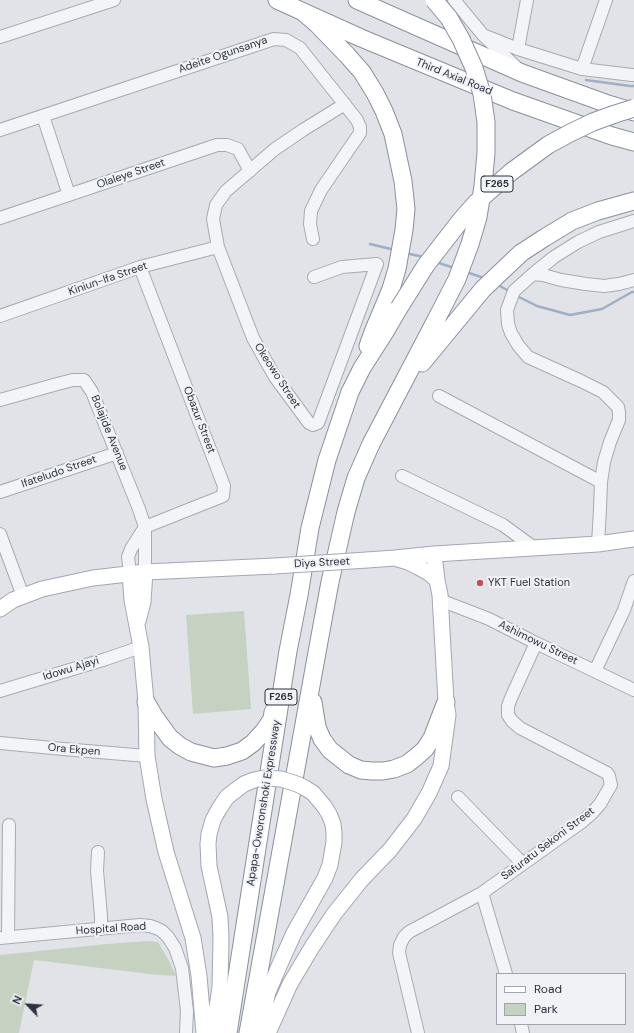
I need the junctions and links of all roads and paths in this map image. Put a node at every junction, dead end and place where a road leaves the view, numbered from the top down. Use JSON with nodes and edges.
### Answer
{"nodes":[{"id":1,"x":114,"y":0,"type":"edge"},
{"id":2,"x":277,"y":0,"type":"edge"},
{"id":3,"x":357,"y":0,"type":"edge"},
{"id":4,"x":434,"y":0,"type":"edge"},
{"id":5,"x":454,"y":0,"type":"edge"},
{"id":6,"x":527,"y":0,"type":"edge"},
{"id":7,"x":606,"y":0,"type":"edge"},
{"id":8,"x":303,"y":12,"type":"junction"},
{"id":9,"x":483,"y":35,"type":"junction"},
{"id":10,"x":0,"y":37,"type":"edge"},
{"id":11,"x":518,"y":49,"type":"junction"},
{"id":12,"x":582,"y":69,"type":"junction"},
{"id":13,"x":522,"y":73,"type":"junction"},
{"id":14,"x":634,"y":75,"type":"edge"},
{"id":15,"x":345,"y":104,"type":"junction"},
{"id":16,"x":634,"y":108,"type":"edge"},
{"id":17,"x":634,"y":112,"type":"edge"},
{"id":18,"x":43,"y":116,"type":"junction"},
{"id":19,"x":0,"y":130,"type":"edge"},
{"id":20,"x":634,"y":142,"type":"edge"},
{"id":21,"x":250,"y":171,"type":"junction"},
{"id":22,"x":69,"y":195,"type":"junction"},
{"id":23,"x":634,"y":201,"type":"edge"},
{"id":24,"x":0,"y":218,"type":"edge"},
{"id":25,"x":634,"y":221,"type":"edge"},
{"id":26,"x":314,"y":239,"type":"dead end"},
{"id":27,"x":218,"y":247,"type":"junction"},
{"id":28,"x":140,"y":267,"type":"junction"},
{"id":29,"x":532,"y":274,"type":"junction"},
{"id":30,"x":314,"y":277,"type":"dead end"},
{"id":31,"x":634,"y":280,"type":"edge"},
{"id":32,"x":0,"y":316,"type":"edge"},
{"id":33,"x":362,"y":368,"type":"junction"},
{"id":34,"x":439,"y":396,"type":"dead end"},
{"id":35,"x":0,"y":400,"type":"edge"},
{"id":36,"x":391,"y":407,"type":"junction"},
{"id":37,"x":117,"y":452,"type":"junction"},
{"id":38,"x":402,"y":476,"type":"dead end"},
{"id":39,"x":601,"y":482,"type":"junction"},
{"id":40,"x":0,"y":492,"type":"edge"},
{"id":41,"x":145,"y":527,"type":"junction"},
{"id":42,"x":0,"y":534,"type":"edge"},
{"id":43,"x":634,"y":539,"type":"edge"},
{"id":44,"x":598,"y":544,"type":"junction"},
{"id":45,"x":533,"y":547,"type":"junction"},
{"id":46,"x":439,"y":553,"type":"junction"},
{"id":47,"x":395,"y":558,"type":"junction"},
{"id":48,"x":145,"y":572,"type":"junction"},
{"id":49,"x":130,"y":573,"type":"junction"},
{"id":50,"x":93,"y":578,"type":"junction"},
{"id":51,"x":437,"y":580,"type":"junction"},
{"id":52,"x":634,"y":581,"type":"edge"},
{"id":53,"x":12,"y":598,"type":"edge"},
{"id":54,"x":440,"y":598,"type":"junction"},
{"id":55,"x":132,"y":600,"type":"junction"},
{"id":56,"x":0,"y":609,"type":"edge"},
{"id":57,"x":137,"y":624,"type":"junction"},
{"id":58,"x":536,"y":643,"type":"junction"},
{"id":59,"x":141,"y":647,"type":"junction"},
{"id":60,"x":318,"y":647,"type":"junction"},
{"id":61,"x":288,"y":651,"type":"junction"},
{"id":62,"x":595,"y":672,"type":"junction"},
{"id":63,"x":634,"y":690,"type":"edge"},
{"id":64,"x":0,"y":691,"type":"edge"},
{"id":65,"x":146,"y":702,"type":"junction"},
{"id":66,"x":446,"y":702,"type":"junction"},
{"id":67,"x":0,"y":743,"type":"edge"},
{"id":68,"x":147,"y":756,"type":"junction"},
{"id":69,"x":458,"y":797,"type":"dead end"},
{"id":70,"x":9,"y":825,"type":"dead end"},
{"id":71,"x":98,"y":852,"type":"dead end"},
{"id":72,"x":523,"y":864,"type":"junction"},
{"id":73,"x":482,"y":893,"type":"junction"},
{"id":74,"x":101,"y":929,"type":"junction"},
{"id":75,"x":4,"y":938,"type":"edge"},
{"id":76,"x":506,"y":973,"type":"edge"},
{"id":77,"x":186,"y":1033,"type":"edge"},
{"id":78,"x":204,"y":1033,"type":"edge"},
{"id":79,"x":214,"y":1033,"type":"edge"},
{"id":80,"x":228,"y":1033,"type":"edge"},
{"id":81,"x":248,"y":1033,"type":"edge"},
{"id":82,"x":258,"y":1033,"type":"edge"},
{"id":83,"x":268,"y":1033,"type":"edge"},
{"id":84,"x":418,"y":1033,"type":"edge"}],
"edges":[{"from":1,"to":10,"type":"street"},
{"from":2,"to":8,"type":"highway","name":"Third Axial Road"},
{"from":3,"to":13,"type":"highway"},
{"from":4,"to":36,"type":"highway","bridge":true},
{"from":5,"to":9,"type":"street"},
{"from":6,"to":11,"type":"street"},
{"from":7,"to":12,"type":"street"},
{"from":8,"to":20,"type":"highway","name":"Third Axial Road"},
{"from":8,"to":33,"type":"highway"},
{"from":9,"to":11,"type":"street"},
{"from":9,"to":13,"type":"street"},
{"from":11,"to":12,"type":"street"},
{"from":12,"to":14,"type":"street"},
{"from":13,"to":17,"type":"highway"},
{"from":15,"to":18,"type":"street","name":"Adeite Ogunsanya"},
{"from":15,"to":21,"type":"street","name":"Okeowo Street"},
{"from":15,"to":26,"type":"street","name":"Adeite Ogunsanya"},
{"from":16,"to":33,"type":"highway","number":"F265","bridge":true},
{"from":18,"to":19,"type":"street","name":"Adeite Ogunsanya"},
{"from":18,"to":22,"type":"street"},
{"from":21,"to":22,"type":"street","name":"Olaleye Street"},
{"from":21,"to":27,"type":"street","name":"Okeowo Street"},
{"from":22,"to":24,"type":"street","name":"Olaleye Street"},
{"from":23,"to":36,"type":"highway","number":"F265"},
{"from":25,"to":29,"type":"street"},
{"from":27,"to":28,"type":"street","name":"Kiniun-Ifa Street"},
{"from":27,"to":30,"type":"street","name":"Okeowo Street"},
{"from":28,"to":32,"type":"street","name":"Kiniun-Ifa Street"},
{"from":28,"to":41,"type":"street","name":"Obazur Street"},
{"from":29,"to":31,"type":"street"},
{"from":29,"to":39,"type":"street"},
{"from":33,"to":61,"type":"highway","name":"Apapa-Oworonshoki Expressway","number":"F265"},
{"from":34,"to":39,"type":"street"},
{"from":35,"to":37,"type":"street","name":"Bolajide Avenue"},
{"from":36,"to":60,"type":"highway","number":"F265"},
{"from":37,"to":40,"type":"street","name":"Ifateludo Street"},
{"from":37,"to":41,"type":"street","name":"Bolajide Avenue"},
{"from":38,"to":45,"type":"street"},
{"from":39,"to":44,"type":"street"},
{"from":41,"to":48,"type":"street","name":"Bolajide Avenue"},
{"from":41,"to":49,"type":"street"},
{"from":42,"to":53,"type":"street"},
{"from":43,"to":44,"type":"main road","name":"Diya Street"},
{"from":44,"to":45,"type":"main road","name":"Diya Street"},
{"from":45,"to":46,"type":"main road","name":"Diya Street"},
{"from":46,"to":47,"type":"main road","name":"Diya Street"},
{"from":46,"to":51,"type":"main road"},
{"from":46,"to":54,"type":"main road"},
{"from":47,"to":48,"type":"main road","name":"Diya Street","bridge":true},
{"from":47,"to":51,"type":"main road"},
{"from":48,"to":49,"type":"main road","name":"Diya Street"},
{"from":48,"to":57,"type":"main road"},
{"from":49,"to":50,"type":"main road","name":"Diya Street"},
{"from":49,"to":55,"type":"main road"},
{"from":50,"to":53,"type":"main road","name":"Diya Street"},
{"from":50,"to":55,"type":"main road"},
{"from":51,"to":54,"type":"main road"},
{"from":52,"to":62,"type":"street"},
{"from":53,"to":56,"type":"main road","name":"Diya Street"},
{"from":54,"to":58,"type":"street","name":"Ashimowu Street"},
{"from":54,"to":66,"type":"main road"},
{"from":55,"to":57,"type":"main road"},
{"from":57,"to":59,"type":"main road"},
{"from":58,"to":62,"type":"street","name":"Ashimowu Street"},
{"from":58,"to":72,"type":"street","name":"Safuratu Sekoni Street"},
{"from":59,"to":64,"type":"street","name":"Idowu Ajayi"},
{"from":59,"to":65,"type":"main road"},
{"from":60,"to":66,"type":"highway"},
{"from":60,"to":81,"type":"highway","number":"F265"},
{"from":61,"to":65,"type":"highway"},
{"from":61,"to":80,"type":"highway","name":"Apapa-Oworonshoki Expressway","number":"F265"},
{"from":62,"to":63,"type":"street","name":"Ashimowu Street"},
{"from":65,"to":68,"type":"main road"},
{"from":66,"to":83,"type":"main road"},
{"from":67,"to":68,"type":"street","name":"Ora Ekpen"},
{"from":68,"to":78,"type":"main road"},
{"from":69,"to":72,"type":"street"},
{"from":70,"to":75,"type":"street"},
{"from":71,"to":74,"type":"street"},
{"from":72,"to":73,"type":"street","name":"Safuratu Sekoni Street"},
{"from":73,"to":76,"type":"street"},
{"from":73,"to":84,"type":"street","name":"Safuratu Sekoni Street"},
{"from":74,"to":75,"type":"street","name":"Hospital Road"},
{"from":74,"to":77,"type":"street","name":"Hospital Road"},
{"from":79,"to":82,"type":"main road","bridge":true}]}
